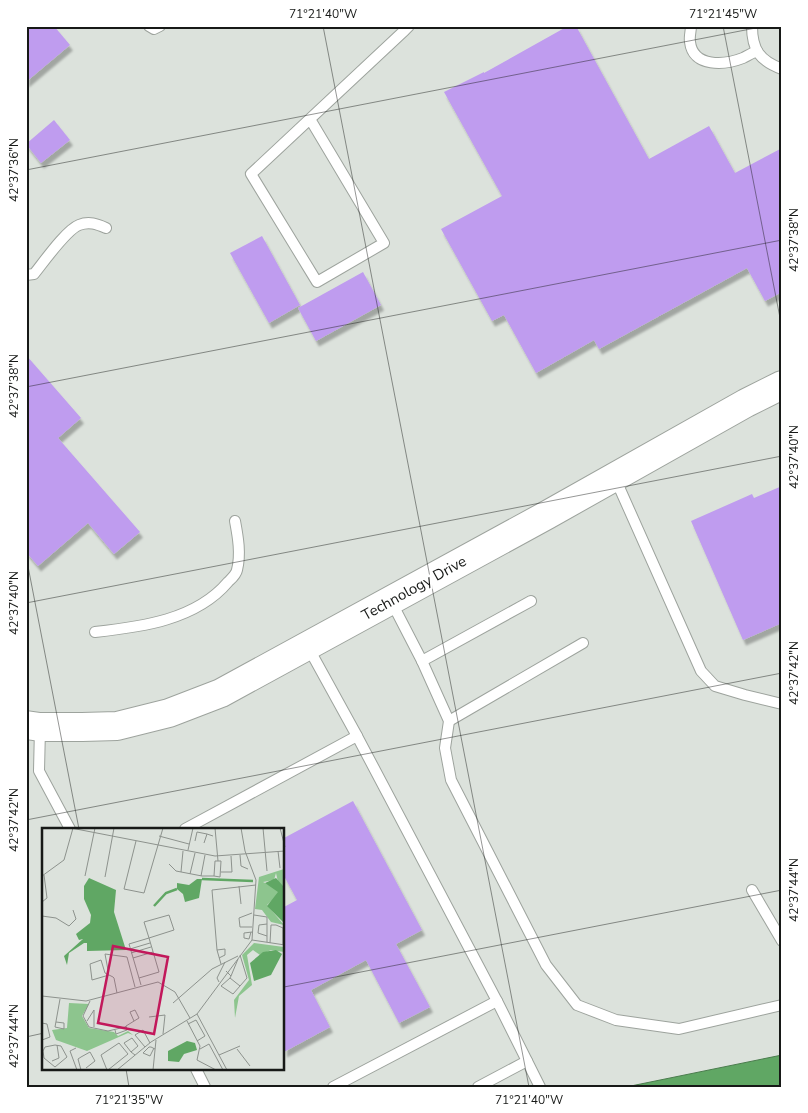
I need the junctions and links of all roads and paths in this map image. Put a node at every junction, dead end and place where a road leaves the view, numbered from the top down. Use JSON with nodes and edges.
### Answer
{"nodes":[{"id":1,"x":150,"y":26,"type":"edge"},
{"id":2,"x":160,"y":26,"type":"edge"},
{"id":3,"x":691,"y":26,"type":"edge"},
{"id":4,"x":752,"y":26,"type":"edge"},
{"id":5,"x":406,"y":27,"type":"edge"},
{"id":6,"x":757,"y":51,"type":"junction"},
{"id":7,"x":782,"y":69,"type":"edge"},
{"id":8,"x":310,"y":119,"type":"junction"},
{"id":9,"x":106,"y":228,"type":"dead end"},
{"id":10,"x":26,"y":275,"type":"edge"},
{"id":11,"x":782,"y":385,"type":"edge"},
{"id":12,"x":615,"y":477,"type":"junction"},
{"id":13,"x":235,"y":521,"type":"dead end"},
{"id":14,"x":391,"y":600,"type":"junction"},
{"id":15,"x":531,"y":601,"type":"dead end"},
{"id":16,"x":95,"y":632,"type":"dead end"},
{"id":17,"x":583,"y":643,"type":"dead end"},
{"id":18,"x":308,"y":647,"type":"junction"},
{"id":19,"x":422,"y":661,"type":"junction"},
{"id":20,"x":782,"y":704,"type":"edge"},
{"id":21,"x":449,"y":721,"type":"junction"},
{"id":22,"x":33,"y":726,"type":"edge"},
{"id":23,"x":356,"y":736,"type":"junction"},
{"id":24,"x":69,"y":828,"type":"edge"},
{"id":25,"x":187,"y":828,"type":"edge"},
{"id":26,"x":752,"y":890,"type":"dead end"},
{"id":27,"x":782,"y":941,"type":"edge"},
{"id":28,"x":497,"y":1001,"type":"junction"},
{"id":29,"x":782,"y":1005,"type":"edge"},
{"id":30,"x":527,"y":1061,"type":"junction"},
{"id":31,"x":196,"y":1070,"type":"edge"},
{"id":32,"x":205,"y":1087,"type":"edge"},
{"id":33,"x":333,"y":1087,"type":"edge"},
{"id":34,"x":478,"y":1087,"type":"edge"},
{"id":35,"x":540,"y":1087,"type":"edge"}],
"edges":[{"from":1,"to":2,"type":"lane"},
{"from":3,"to":6,"type":"lane"},
{"from":4,"to":6,"type":"lane"},
{"from":5,"to":8,"type":"lane"},
{"from":6,"to":7,"type":"lane"},
{"from":8,"to":8,"type":"lane"},
{"from":9,"to":10,"type":"lane"},
{"from":11,"to":12,"type":"street","name":"Technology Drive"},
{"from":12,"to":14,"type":"street","name":"Technology Drive"},
{"from":12,"to":20,"type":"lane"},
{"from":13,"to":16,"type":"lane"},
{"from":14,"to":18,"type":"street","name":"Technology Drive"},
{"from":14,"to":19,"type":"lane"},
{"from":15,"to":19,"type":"lane"},
{"from":17,"to":21,"type":"lane"},
{"from":18,"to":22,"type":"street","name":"Technology Drive"},
{"from":18,"to":23,"type":"lane"},
{"from":19,"to":21,"type":"lane"},
{"from":21,"to":29,"type":"lane"},
{"from":22,"to":24,"type":"lane"},
{"from":23,"to":25,"type":"lane"},
{"from":23,"to":28,"type":"lane"},
{"from":26,"to":27,"type":"lane"},
{"from":28,"to":30,"type":"lane"},
{"from":28,"to":33,"type":"lane"},
{"from":30,"to":34,"type":"lane"},
{"from":30,"to":35,"type":"lane"},
{"from":31,"to":32,"type":"lane"}]}
